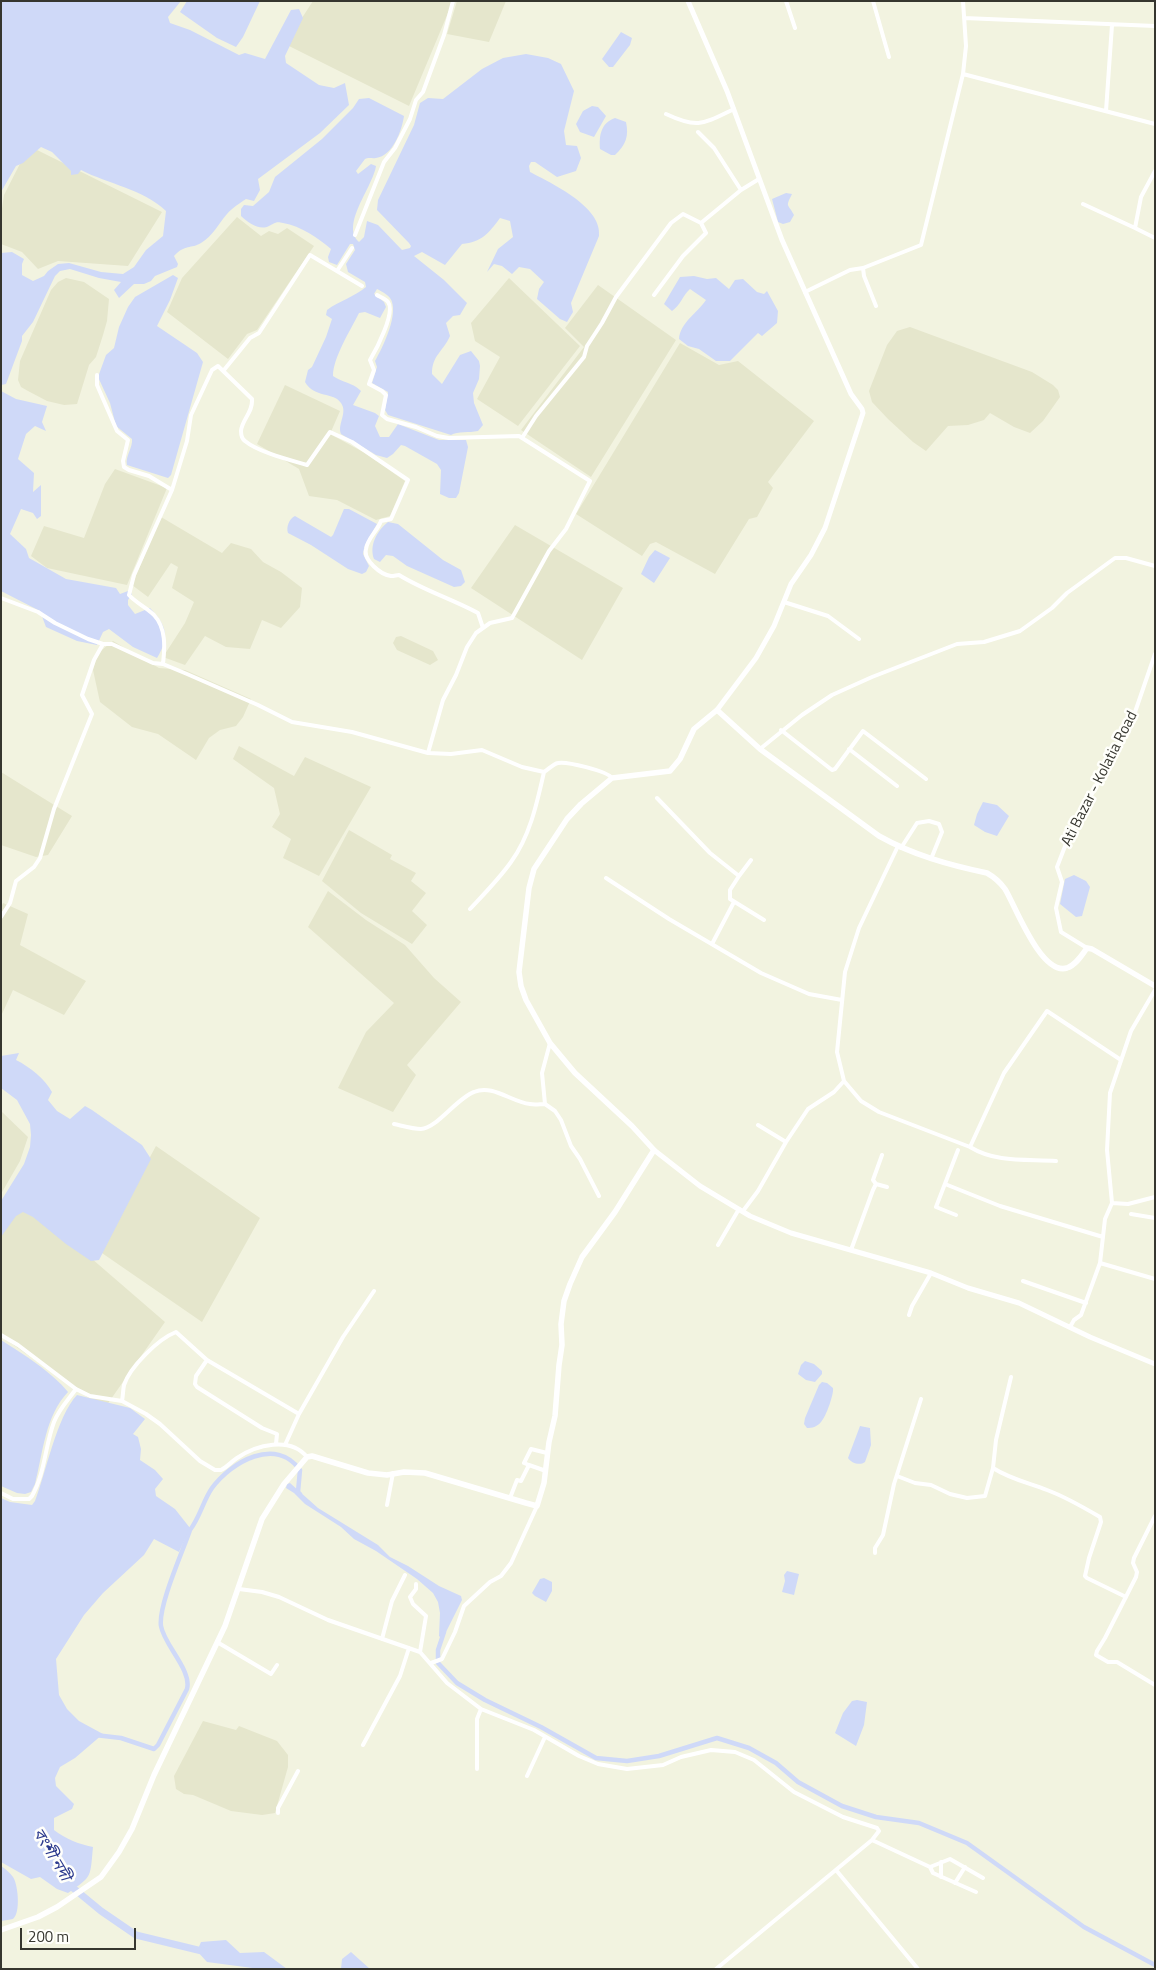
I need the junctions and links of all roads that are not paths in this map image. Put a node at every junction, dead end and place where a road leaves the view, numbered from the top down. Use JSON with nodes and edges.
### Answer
{"nodes":[{"id":1,"x":453,"y":1,"type":"edge"},
{"id":2,"x":688,"y":1,"type":"edge"},
{"id":3,"x":786,"y":1,"type":"edge"},
{"id":4,"x":873,"y":1,"type":"edge"},
{"id":5,"x":963,"y":1,"type":"edge"},
{"id":6,"x":964,"y":18,"type":"junction"},
{"id":7,"x":1112,"y":25,"type":"junction"},
{"id":8,"x":1155,"y":26,"type":"edge"},
{"id":9,"x":794,"y":28,"type":"dead end"},
{"id":10,"x":889,"y":57,"type":"dead end"},
{"id":11,"x":963,"y":74,"type":"junction"},
{"id":12,"x":734,"y":109,"type":"junction"},
{"id":13,"x":1106,"y":111,"type":"junction"},
{"id":14,"x":666,"y":114,"type":"dead end"},
{"id":15,"x":1155,"y":124,"type":"edge"},
{"id":16,"x":698,"y":132,"type":"dead end"},
{"id":17,"x":1155,"y":171,"type":"edge"},
{"id":18,"x":759,"y":178,"type":"junction"},
{"id":19,"x":741,"y":190,"type":"junction"},
{"id":20,"x":1083,"y":204,"type":"dead end"},
{"id":21,"x":701,"y":223,"type":"junction"},
{"id":22,"x":1136,"y":228,"type":"junction"},
{"id":23,"x":355,"y":234,"type":"dead end"},
{"id":24,"x":1155,"y":238,"type":"edge"},
{"id":25,"x":352,"y":248,"type":"dead end"},
{"id":26,"x":863,"y":268,"type":"junction"},
{"id":27,"x":337,"y":270,"type":"junction"},
{"id":28,"x":362,"y":286,"type":"dead end"},
{"id":29,"x":804,"y":292,"type":"junction"},
{"id":30,"x":377,"y":295,"type":"dead end"},
{"id":31,"x":654,"y":295,"type":"dead end"},
{"id":32,"x":876,"y":306,"type":"dead end"},
{"id":33,"x":224,"y":370,"type":"junction"},
{"id":34,"x":97,"y":375,"type":"dead end"},
{"id":35,"x":522,"y":438,"type":"junction"},
{"id":36,"x":172,"y":490,"type":"junction"},
{"id":37,"x":1155,"y":566,"type":"edge"},
{"id":38,"x":1,"y":598,"type":"edge"},
{"id":39,"x":784,"y":602,"type":"junction"},
{"id":40,"x":483,"y":628,"type":"junction"},
{"id":41,"x":859,"y":639,"type":"dead end"},
{"id":42,"x":103,"y":644,"type":"junction"},
{"id":43,"x":1155,"y":654,"type":"edge"},
{"id":44,"x":164,"y":664,"type":"junction"},
{"id":45,"x":717,"y":710,"type":"junction"},
{"id":46,"x":782,"y":730,"type":"junction"},
{"id":47,"x":758,"y":748,"type":"junction"},
{"id":48,"x":849,"y":749,"type":"junction"},
{"id":49,"x":428,"y":753,"type":"junction"},
{"id":50,"x":544,"y":772,"type":"junction"},
{"id":51,"x":612,"y":778,"type":"junction"},
{"id":52,"x":926,"y":779,"type":"dead end"},
{"id":53,"x":897,"y":786,"type":"dead end"},
{"id":54,"x":657,"y":798,"type":"dead end"},
{"id":55,"x":899,"y":847,"type":"junction"},
{"id":56,"x":932,"y":859,"type":"junction"},
{"id":57,"x":751,"y":860,"type":"dead end"},
{"id":58,"x":739,"y":876,"type":"junction"},
{"id":59,"x":606,"y":878,"type":"dead end"},
{"id":60,"x":734,"y":902,"type":"junction"},
{"id":61,"x":470,"y":909,"type":"dead end"},
{"id":62,"x":1,"y":916,"type":"edge"},
{"id":63,"x":764,"y":920,"type":"dead end"},
{"id":64,"x":712,"y":944,"type":"junction"},
{"id":65,"x":1087,"y":948,"type":"junction"},
{"id":66,"x":1155,"y":986,"type":"edge"},
{"id":67,"x":1155,"y":990,"type":"edge"},
{"id":68,"x":842,"y":1000,"type":"junction"},
{"id":69,"x":550,"y":1043,"type":"junction"},
{"id":70,"x":1121,"y":1060,"type":"junction"},
{"id":71,"x":844,"y":1081,"type":"junction"},
{"id":72,"x":545,"y":1104,"type":"junction"},
{"id":73,"x":394,"y":1124,"type":"dead end"},
{"id":74,"x":758,"y":1125,"type":"dead end"},
{"id":75,"x":786,"y":1142,"type":"junction"},
{"id":76,"x":970,"y":1147,"type":"junction"},
{"id":77,"x":654,"y":1150,"type":"junction"},
{"id":78,"x":958,"y":1150,"type":"dead end"},
{"id":79,"x":882,"y":1154,"type":"dead end"},
{"id":80,"x":1056,"y":1161,"type":"dead end"},
{"id":81,"x":876,"y":1184,"type":"junction"},
{"id":82,"x":945,"y":1184,"type":"junction"},
{"id":83,"x":887,"y":1188,"type":"dead end"},
{"id":84,"x":599,"y":1196,"type":"dead end"},
{"id":85,"x":1155,"y":1197,"type":"edge"},
{"id":86,"x":1112,"y":1203,"type":"junction"},
{"id":87,"x":741,"y":1210,"type":"junction"},
{"id":88,"x":1130,"y":1214,"type":"dead end"},
{"id":89,"x":956,"y":1215,"type":"dead end"},
{"id":90,"x":1155,"y":1218,"type":"edge"},
{"id":91,"x":1103,"y":1236,"type":"junction"},
{"id":92,"x":718,"y":1245,"type":"dead end"},
{"id":93,"x":851,"y":1250,"type":"junction"},
{"id":94,"x":1100,"y":1263,"type":"junction"},
{"id":95,"x":931,"y":1273,"type":"junction"},
{"id":96,"x":1155,"y":1279,"type":"edge"},
{"id":97,"x":1023,"y":1281,"type":"dead end"},
{"id":98,"x":374,"y":1291,"type":"dead end"},
{"id":99,"x":1086,"y":1303,"type":"junction"},
{"id":100,"x":909,"y":1315,"type":"dead end"},
{"id":101,"x":1070,"y":1327,"type":"junction"},
{"id":102,"x":1,"y":1335,"type":"edge"},
{"id":103,"x":207,"y":1360,"type":"junction"},
{"id":104,"x":1155,"y":1364,"type":"edge"},
{"id":105,"x":1010,"y":1377,"type":"dead end"},
{"id":106,"x":76,"y":1390,"type":"junction"},
{"id":107,"x":921,"y":1399,"type":"dead end"},
{"id":108,"x":122,"y":1401,"type":"junction"},
{"id":109,"x":299,"y":1414,"type":"junction"},
{"id":110,"x":276,"y":1444,"type":"junction"},
{"id":111,"x":285,"y":1445,"type":"junction"},
{"id":112,"x":547,"y":1453,"type":"junction"},
{"id":113,"x":305,"y":1458,"type":"junction"},
{"id":114,"x":528,"y":1465,"type":"junction"},
{"id":115,"x":994,"y":1468,"type":"junction"},
{"id":116,"x":546,"y":1471,"type":"junction"},
{"id":117,"x":393,"y":1474,"type":"junction"},
{"id":118,"x":897,"y":1476,"type":"junction"},
{"id":119,"x":1,"y":1493,"type":"edge"},
{"id":120,"x":510,"y":1498,"type":"junction"},
{"id":121,"x":387,"y":1505,"type":"dead end"},
{"id":122,"x":537,"y":1506,"type":"junction"},
{"id":123,"x":1155,"y":1516,"type":"edge"},
{"id":124,"x":875,"y":1554,"type":"dead end"},
{"id":125,"x":405,"y":1575,"type":"dead end"},
{"id":126,"x":416,"y":1584,"type":"dead end"},
{"id":127,"x":239,"y":1589,"type":"junction"},
{"id":128,"x":1126,"y":1597,"type":"junction"},
{"id":129,"x":382,"y":1639,"type":"junction"},
{"id":130,"x":217,"y":1642,"type":"junction"},
{"id":131,"x":409,"y":1648,"type":"junction"},
{"id":132,"x":420,"y":1652,"type":"junction"},
{"id":133,"x":432,"y":1663,"type":"junction"},
{"id":134,"x":276,"y":1665,"type":"dead end"},
{"id":135,"x":1155,"y":1686,"type":"edge"},
{"id":136,"x":480,"y":1709,"type":"junction"},
{"id":137,"x":545,"y":1737,"type":"junction"},
{"id":138,"x":363,"y":1745,"type":"dead end"},
{"id":139,"x":477,"y":1769,"type":"dead end"},
{"id":140,"x":298,"y":1771,"type":"dead end"},
{"id":141,"x":527,"y":1776,"type":"dead end"},
{"id":142,"x":278,"y":1813,"type":"dead end"},
{"id":143,"x":872,"y":1840,"type":"junction"},
{"id":144,"x":941,"y":1862,"type":"junction"},
{"id":145,"x":930,"y":1867,"type":"junction"},
{"id":146,"x":965,"y":1867,"type":"junction"},
{"id":147,"x":836,"y":1870,"type":"junction"},
{"id":148,"x":941,"y":1877,"type":"junction"},
{"id":149,"x":983,"y":1878,"type":"dead end"},
{"id":150,"x":955,"y":1883,"type":"junction"},
{"id":151,"x":976,"y":1892,"type":"dead end"},
{"id":152,"x":1,"y":1930,"type":"edge"},
{"id":153,"x":716,"y":1969,"type":"edge"},
{"id":154,"x":918,"y":1969,"type":"edge"}],
"edges":[{"from":1,"to":23,"type":"street"},
{"from":2,"to":12,"type":"street"},
{"from":3,"to":9,"type":"street"},
{"from":4,"to":10,"type":"street"},
{"from":5,"to":6,"type":"street"},
{"from":6,"to":7,"type":"street"},
{"from":6,"to":11,"type":"street"},
{"from":7,"to":8,"type":"street"},
{"from":7,"to":13,"type":"street"},
{"from":11,"to":13,"type":"street"},
{"from":11,"to":26,"type":"street"},
{"from":12,"to":14,"type":"street"},
{"from":12,"to":18,"type":"street"},
{"from":13,"to":15,"type":"street"},
{"from":16,"to":19,"type":"street"},
{"from":17,"to":22,"type":"street"},
{"from":18,"to":19,"type":"street"},
{"from":18,"to":29,"type":"street"},
{"from":19,"to":21,"type":"street"},
{"from":20,"to":22,"type":"street"},
{"from":21,"to":31,"type":"street"},
{"from":21,"to":35,"type":"street"},
{"from":22,"to":24,"type":"street"},
{"from":25,"to":27,"type":"street"},
{"from":26,"to":29,"type":"street"},
{"from":26,"to":32,"type":"street"},
{"from":27,"to":28,"type":"street"},
{"from":27,"to":33,"type":"street"},
{"from":29,"to":39,"type":"street"},
{"from":30,"to":35,"type":"street"},
{"from":33,"to":36,"type":"street"},
{"from":33,"to":40,"type":"street"},
{"from":34,"to":36,"type":"street"},
{"from":35,"to":40,"type":"street"},
{"from":36,"to":44,"type":"street"},
{"from":37,"to":46,"type":"street"},
{"from":38,"to":42,"type":"street"},
{"from":39,"to":41,"type":"street"},
{"from":39,"to":45,"type":"street"},
{"from":40,"to":49,"type":"street"},
{"from":42,"to":44,"type":"street"},
{"from":42,"to":62,"type":"street"},
{"from":43,"to":65,"type":"street","name":"Ati Bazar - Kolatia Road"},
{"from":44,"to":49,"type":"street"},
{"from":45,"to":47,"type":"main road"},
{"from":45,"to":51,"type":"main road"},
{"from":46,"to":47,"type":"street"},
{"from":46,"to":48,"type":"street"},
{"from":47,"to":55,"type":"main road"},
{"from":48,"to":52,"type":"street"},
{"from":48,"to":53,"type":"street"},
{"from":49,"to":50,"type":"street"},
{"from":50,"to":51,"type":"street"},
{"from":50,"to":61,"type":"street"},
{"from":51,"to":69,"type":"main road"},
{"from":54,"to":58,"type":"street"},
{"from":55,"to":56,"type":"main road"},
{"from":55,"to":56,"type":"street"},
{"from":55,"to":68,"type":"street"},
{"from":56,"to":65,"type":"main road"},
{"from":57,"to":58,"type":"street"},
{"from":58,"to":60,"type":"street"},
{"from":59,"to":64,"type":"street"},
{"from":60,"to":63,"type":"street"},
{"from":60,"to":64,"type":"street"},
{"from":64,"to":68,"type":"street"},
{"from":65,"to":66,"type":"main road"},
{"from":67,"to":70,"type":"street"},
{"from":68,"to":71,"type":"street"},
{"from":69,"to":72,"type":"street"},
{"from":69,"to":77,"type":"main road"},
{"from":70,"to":76,"type":"street"},
{"from":70,"to":86,"type":"street"},
{"from":71,"to":75,"type":"street"},
{"from":71,"to":76,"type":"street"},
{"from":72,"to":73,"type":"street"},
{"from":72,"to":84,"type":"street"},
{"from":74,"to":75,"type":"street"},
{"from":75,"to":87,"type":"street"},
{"from":76,"to":80,"type":"street"},
{"from":77,"to":87,"type":"street"},
{"from":77,"to":112,"type":"main road"},
{"from":78,"to":82,"type":"street"},
{"from":79,"to":81,"type":"street"},
{"from":81,"to":83,"type":"street"},
{"from":81,"to":93,"type":"street"},
{"from":82,"to":89,"type":"street"},
{"from":82,"to":91,"type":"street"},
{"from":85,"to":86,"type":"street"},
{"from":86,"to":91,"type":"street"},
{"from":87,"to":92,"type":"street"},
{"from":87,"to":93,"type":"street"},
{"from":88,"to":90,"type":"street"},
{"from":91,"to":94,"type":"street"},
{"from":93,"to":95,"type":"street"},
{"from":94,"to":96,"type":"street"},
{"from":94,"to":99,"type":"street"},
{"from":95,"to":100,"type":"street"},
{"from":95,"to":101,"type":"street"},
{"from":97,"to":99,"type":"street"},
{"from":98,"to":109,"type":"street"},
{"from":99,"to":101,"type":"street"},
{"from":101,"to":104,"type":"street"},
{"from":102,"to":106,"type":"street"},
{"from":103,"to":108,"type":"street"},
{"from":103,"to":109,"type":"street"},
{"from":103,"to":110,"type":"street"},
{"from":105,"to":115,"type":"street"},
{"from":106,"to":108,"type":"street"},
{"from":106,"to":119,"type":"street"},
{"from":107,"to":118,"type":"street"},
{"from":108,"to":110,"type":"street"},
{"from":109,"to":111,"type":"street"},
{"from":110,"to":111,"type":"street"},
{"from":111,"to":113,"type":"street"},
{"from":112,"to":114,"type":"street"},
{"from":112,"to":116,"type":"main road"},
{"from":113,"to":117,"type":"main road"},
{"from":113,"to":127,"type":"main road"},
{"from":114,"to":116,"type":"street"},
{"from":114,"to":120,"type":"street"},
{"from":115,"to":118,"type":"street"},
{"from":115,"to":128,"type":"street"},
{"from":116,"to":122,"type":"main road"},
{"from":117,"to":120,"type":"main road"},
{"from":117,"to":121,"type":"street"},
{"from":118,"to":124,"type":"street"},
{"from":120,"to":122,"type":"main road"},
{"from":122,"to":133,"type":"street"},
{"from":123,"to":128,"type":"street"},
{"from":125,"to":129,"type":"street"},
{"from":126,"to":132,"type":"street"},
{"from":127,"to":129,"type":"street"},
{"from":127,"to":130,"type":"main road"},
{"from":128,"to":135,"type":"street"},
{"from":129,"to":131,"type":"street"},
{"from":130,"to":134,"type":"street"},
{"from":130,"to":152,"type":"main road"},
{"from":131,"to":132,"type":"street"},
{"from":131,"to":138,"type":"street"},
{"from":132,"to":133,"type":"street"},
{"from":133,"to":136,"type":"street"},
{"from":136,"to":137,"type":"street"},
{"from":136,"to":139,"type":"street"},
{"from":137,"to":141,"type":"street"},
{"from":137,"to":143,"type":"street"},
{"from":140,"to":142,"type":"street"},
{"from":143,"to":145,"type":"street"},
{"from":143,"to":147,"type":"street"},
{"from":144,"to":145,"type":"street"},
{"from":144,"to":146,"type":"street"},
{"from":144,"to":148,"type":"street"},
{"from":145,"to":148,"type":"street"},
{"from":146,"to":149,"type":"street"},
{"from":146,"to":150,"type":"street"},
{"from":147,"to":153,"type":"street"},
{"from":147,"to":154,"type":"street"},
{"from":148,"to":150,"type":"street"},
{"from":150,"to":151,"type":"street"}]}
